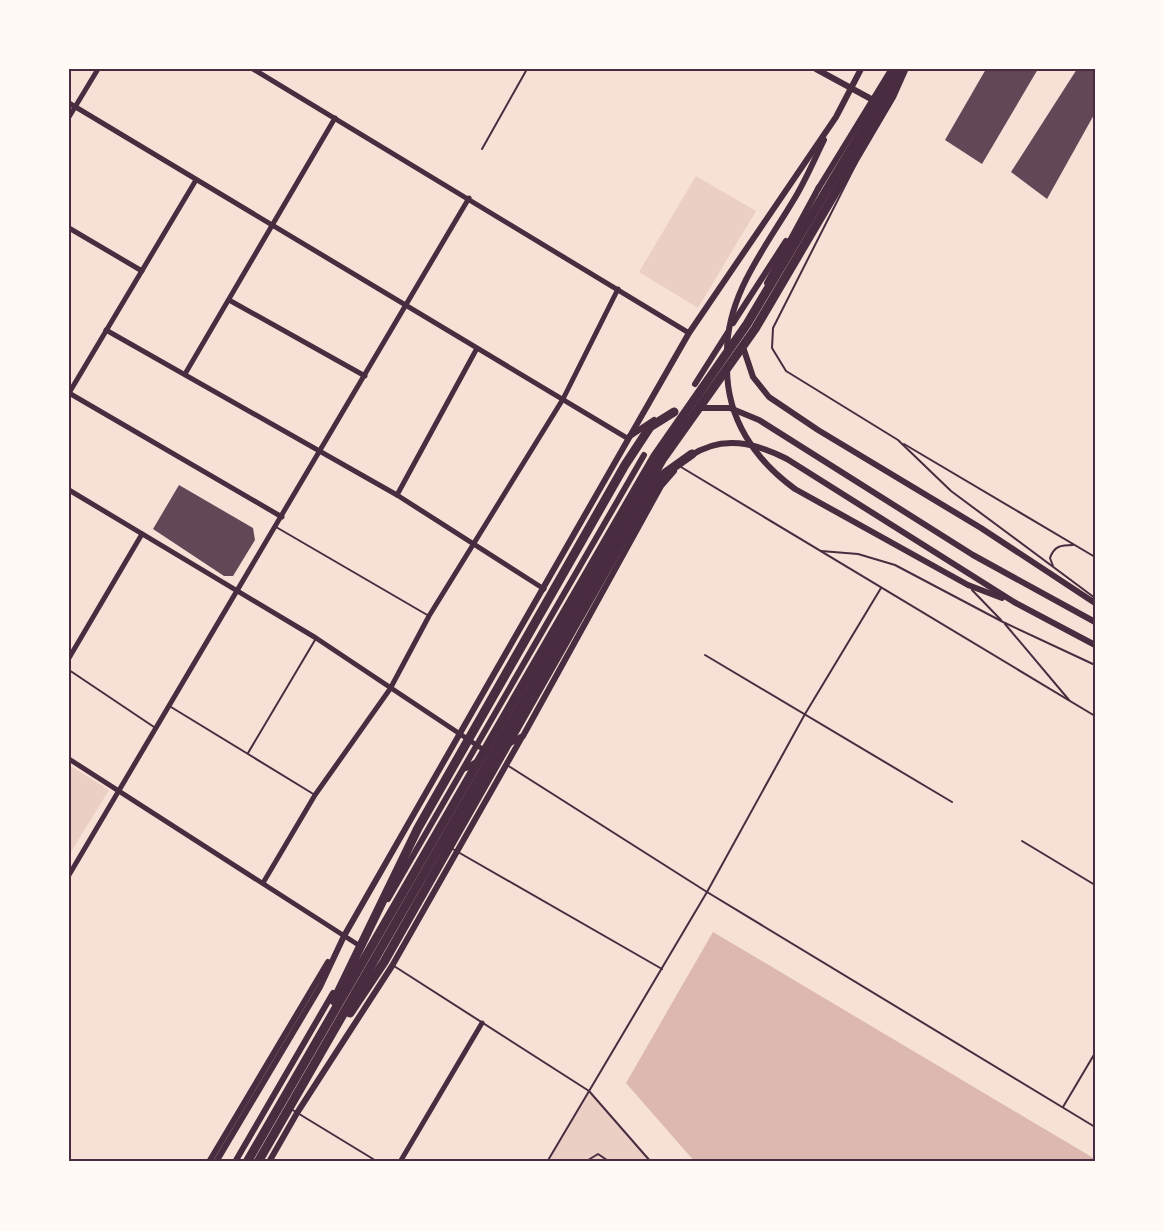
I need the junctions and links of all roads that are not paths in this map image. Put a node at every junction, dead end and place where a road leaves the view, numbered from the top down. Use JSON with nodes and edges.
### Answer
{"nodes":[{"id":1,"x":98,"y":69,"type":"edge"},
{"id":2,"x":253,"y":69,"type":"edge"},
{"id":3,"x":527,"y":69,"type":"edge"},
{"id":4,"x":816,"y":69,"type":"edge"},
{"id":5,"x":861,"y":69,"type":"edge"},
{"id":6,"x":893,"y":69,"type":"edge"},
{"id":7,"x":904,"y":69,"type":"edge"},
{"id":8,"x":850,"y":89,"type":"junction"},
{"id":9,"x":873,"y":100,"type":"junction"},
{"id":10,"x":69,"y":103,"type":"edge"},
{"id":11,"x":75,"y":107,"type":"junction"},
{"id":12,"x":69,"y":117,"type":"edge"},
{"id":13,"x":836,"y":117,"type":"junction"},
{"id":14,"x":335,"y":118,"type":"junction"},
{"id":15,"x":482,"y":149,"type":"dead end"},
{"id":16,"x":196,"y":180,"type":"junction"},
{"id":17,"x":819,"y":187,"type":"junction"},
{"id":18,"x":469,"y":198,"type":"junction"},
{"id":19,"x":272,"y":226,"type":"junction"},
{"id":20,"x":69,"y":228,"type":"edge"},
{"id":21,"x":142,"y":271,"type":"junction"},
{"id":22,"x":618,"y":289,"type":"junction"},
{"id":23,"x":229,"y":300,"type":"junction"},
{"id":24,"x":406,"y":306,"type":"junction"},
{"id":25,"x":106,"y":330,"type":"junction"},
{"id":26,"x":689,"y":333,"type":"junction"},
{"id":27,"x":476,"y":350,"type":"junction"},
{"id":28,"x":185,"y":374,"type":"junction"},
{"id":29,"x":365,"y":375,"type":"junction"},
{"id":30,"x":694,"y":384,"type":"dead end"},
{"id":31,"x":69,"y":393,"type":"edge"},
{"id":32,"x":563,"y":399,"type":"junction"},
{"id":33,"x":674,"y":412,"type":"junction"},
{"id":34,"x":627,"y":438,"type":"junction"},
{"id":35,"x":898,"y":440,"type":"junction"},
{"id":36,"x":321,"y":451,"type":"junction"},
{"id":37,"x":692,"y":454,"type":"junction"},
{"id":38,"x":644,"y":455,"type":"dead end"},
{"id":39,"x":679,"y":465,"type":"junction"},
{"id":40,"x":69,"y":490,"type":"edge"},
{"id":41,"x":397,"y":495,"type":"junction"},
{"id":42,"x":282,"y":517,"type":"junction"},
{"id":43,"x":276,"y":527,"type":"junction"},
{"id":44,"x":142,"y":534,"type":"junction"},
{"id":45,"x":1075,"y":545,"type":"junction"},
{"id":46,"x":473,"y":546,"type":"junction"},
{"id":47,"x":818,"y":551,"type":"junction"},
{"id":48,"x":1095,"y":557,"type":"edge"},
{"id":49,"x":1053,"y":566,"type":"junction"},
{"id":50,"x":968,"y":585,"type":"junction"},
{"id":51,"x":881,"y":588,"type":"junction"},
{"id":52,"x":543,"y":589,"type":"junction"},
{"id":53,"x":238,"y":591,"type":"junction"},
{"id":54,"x":1095,"y":598,"type":"edge"},
{"id":55,"x":1014,"y":602,"type":"junction"},
{"id":56,"x":1095,"y":603,"type":"edge"},
{"id":57,"x":429,"y":616,"type":"junction"},
{"id":58,"x":1003,"y":622,"type":"junction"},
{"id":59,"x":1095,"y":622,"type":"edge"},
{"id":60,"x":316,"y":638,"type":"junction"},
{"id":61,"x":1095,"y":645,"type":"edge"},
{"id":62,"x":705,"y":655,"type":"dead end"},
{"id":63,"x":69,"y":658,"type":"edge"},
{"id":64,"x":1095,"y":665,"type":"edge"},
{"id":65,"x":69,"y":670,"type":"edge"},
{"id":66,"x":390,"y":688,"type":"junction"},
{"id":67,"x":1070,"y":702,"type":"junction"},
{"id":68,"x":171,"y":707,"type":"junction"},
{"id":69,"x":805,"y":714,"type":"junction"},
{"id":70,"x":1095,"y":716,"type":"edge"},
{"id":71,"x":157,"y":728,"type":"junction"},
{"id":72,"x":460,"y":735,"type":"junction"},
{"id":73,"x":522,"y":736,"type":"junction"},
{"id":74,"x":475,"y":745,"type":"junction"},
{"id":75,"x":248,"y":753,"type":"junction"},
{"id":76,"x":490,"y":755,"type":"junction"},
{"id":77,"x":69,"y":759,"type":"edge"},
{"id":78,"x":506,"y":765,"type":"junction"},
{"id":79,"x":466,"y":768,"type":"junction"},
{"id":80,"x":120,"y":790,"type":"junction"},
{"id":81,"x":315,"y":795,"type":"junction"},
{"id":82,"x":952,"y":802,"type":"dead end"},
{"id":83,"x":427,"y":833,"type":"junction"},
{"id":84,"x":1022,"y":841,"type":"dead end"},
{"id":85,"x":457,"y":852,"type":"junction"},
{"id":86,"x":69,"y":875,"type":"edge"},
{"id":87,"x":263,"y":883,"type":"junction"},
{"id":88,"x":1095,"y":885,"type":"edge"},
{"id":89,"x":707,"y":892,"type":"junction"},
{"id":90,"x":344,"y":936,"type":"junction"},
{"id":91,"x":360,"y":946,"type":"junction"},
{"id":92,"x":392,"y":966,"type":"junction"},
{"id":93,"x":662,"y":969,"type":"junction"},
{"id":94,"x":482,"y":1023,"type":"junction"},
{"id":95,"x":1095,"y":1053,"type":"edge"},
{"id":96,"x":302,"y":1075,"type":"junction"},
{"id":97,"x":589,"y":1091,"type":"junction"},
{"id":98,"x":274,"y":1098,"type":"junction"},
{"id":99,"x":1063,"y":1107,"type":"junction"},
{"id":100,"x":297,"y":1113,"type":"junction"},
{"id":101,"x":1095,"y":1127,"type":"edge"},
{"id":102,"x":209,"y":1162,"type":"edge"},
{"id":103,"x":216,"y":1162,"type":"edge"},
{"id":104,"x":235,"y":1162,"type":"edge"},
{"id":105,"x":247,"y":1162,"type":"edge"},
{"id":106,"x":258,"y":1162,"type":"edge"},
{"id":107,"x":269,"y":1162,"type":"edge"},
{"id":108,"x":378,"y":1162,"type":"edge"},
{"id":109,"x":400,"y":1162,"type":"edge"},
{"id":110,"x":547,"y":1162,"type":"edge"},
{"id":111,"x":585,"y":1162,"type":"edge"},
{"id":112,"x":610,"y":1162,"type":"edge"},
{"id":113,"x":651,"y":1162,"type":"edge"}],
"edges":[{"from":1,"to":11,"type":"street"},
{"from":2,"to":14,"type":"street"},
{"from":3,"to":15,"type":"lane"},
{"from":4,"to":8,"type":"street"},
{"from":5,"to":8,"type":"street"},
{"from":6,"to":9,"type":"street"},
{"from":6,"to":96,"type":"highway"},
{"from":7,"to":96,"type":"highway"},
{"from":8,"to":9,"type":"street"},
{"from":8,"to":13,"type":"street"},
{"from":9,"to":17,"type":"street"},
{"from":9,"to":35,"type":"lane"},
{"from":10,"to":11,"type":"street"},
{"from":11,"to":12,"type":"street"},
{"from":11,"to":16,"type":"street"},
{"from":13,"to":26,"type":"street"},
{"from":13,"to":50,"type":"street"},
{"from":14,"to":18,"type":"street"},
{"from":14,"to":19,"type":"street"},
{"from":16,"to":19,"type":"street"},
{"from":16,"to":21,"type":"street"},
{"from":17,"to":30,"type":"street"},
{"from":17,"to":56,"type":"street"},
{"from":18,"to":22,"type":"street"},
{"from":18,"to":24,"type":"street"},
{"from":19,"to":23,"type":"street"},
{"from":19,"to":24,"type":"street"},
{"from":20,"to":21,"type":"street"},
{"from":21,"to":25,"type":"street"},
{"from":22,"to":26,"type":"street"},
{"from":22,"to":32,"type":"street"},
{"from":23,"to":28,"type":"street"},
{"from":23,"to":29,"type":"street"},
{"from":24,"to":27,"type":"street"},
{"from":24,"to":29,"type":"street"},
{"from":25,"to":28,"type":"street"},
{"from":25,"to":31,"type":"street"},
{"from":26,"to":34,"type":"street"},
{"from":27,"to":32,"type":"street"},
{"from":27,"to":41,"type":"street"},
{"from":28,"to":36,"type":"street"},
{"from":29,"to":36,"type":"street"},
{"from":31,"to":42,"type":"street"},
{"from":32,"to":34,"type":"street"},
{"from":32,"to":46,"type":"street"},
{"from":33,"to":34,"type":"street"},
{"from":33,"to":59,"type":"street"},
{"from":33,"to":96,"type":"highway"},
{"from":34,"to":52,"type":"street"},
{"from":35,"to":45,"type":"lane"},
{"from":35,"to":49,"type":"lane"},
{"from":36,"to":41,"type":"street"},
{"from":36,"to":42,"type":"street"},
{"from":37,"to":39,"type":"street"},
{"from":37,"to":55,"type":"street"},
{"from":37,"to":96,"type":"highway"},
{"from":38,"to":74,"type":"street"},
{"from":39,"to":47,"type":"lane"},
{"from":39,"to":73,"type":"street"},
{"from":40,"to":44,"type":"street"},
{"from":41,"to":46,"type":"street"},
{"from":42,"to":43,"type":"street"},
{"from":43,"to":53,"type":"street"},
{"from":43,"to":57,"type":"lane"},
{"from":44,"to":53,"type":"street"},
{"from":44,"to":63,"type":"street"},
{"from":45,"to":48,"type":"lane"},
{"from":45,"to":49,"type":"lane"},
{"from":46,"to":52,"type":"street"},
{"from":46,"to":57,"type":"street"},
{"from":47,"to":51,"type":"lane"},
{"from":47,"to":58,"type":"lane"},
{"from":49,"to":54,"type":"lane"},
{"from":50,"to":55,"type":"street"},
{"from":50,"to":58,"type":"lane"},
{"from":51,"to":67,"type":"lane"},
{"from":51,"to":69,"type":"lane"},
{"from":52,"to":72,"type":"street"},
{"from":53,"to":60,"type":"street"},
{"from":53,"to":68,"type":"street"},
{"from":55,"to":61,"type":"street"},
{"from":57,"to":66,"type":"street"},
{"from":58,"to":64,"type":"lane"},
{"from":58,"to":67,"type":"lane"},
{"from":60,"to":66,"type":"street"},
{"from":60,"to":75,"type":"lane"},
{"from":62,"to":69,"type":"lane"},
{"from":65,"to":71,"type":"lane"},
{"from":66,"to":72,"type":"street"},
{"from":66,"to":81,"type":"street"},
{"from":67,"to":70,"type":"lane"},
{"from":68,"to":71,"type":"street"},
{"from":68,"to":75,"type":"lane"},
{"from":69,"to":82,"type":"lane"},
{"from":69,"to":89,"type":"lane"},
{"from":71,"to":80,"type":"street"},
{"from":72,"to":74,"type":"street"},
{"from":72,"to":90,"type":"street"},
{"from":73,"to":76,"type":"street"},
{"from":73,"to":78,"type":"street"},
{"from":74,"to":76,"type":"street"},
{"from":74,"to":79,"type":"street"},
{"from":75,"to":81,"type":"lane"},
{"from":76,"to":78,"type":"street"},
{"from":76,"to":79,"type":"street"},
{"from":77,"to":80,"type":"street"},
{"from":78,"to":85,"type":"street"},
{"from":78,"to":89,"type":"lane"},
{"from":79,"to":83,"type":"street"},
{"from":80,"to":86,"type":"street"},
{"from":80,"to":87,"type":"street"},
{"from":81,"to":87,"type":"street"},
{"from":83,"to":85,"type":"lane"},
{"from":83,"to":91,"type":"street"},
{"from":84,"to":88,"type":"lane"},
{"from":85,"to":92,"type":"street"},
{"from":85,"to":93,"type":"lane"},
{"from":87,"to":90,"type":"street"},
{"from":89,"to":93,"type":"lane"},
{"from":89,"to":99,"type":"lane"},
{"from":90,"to":91,"type":"street"},
{"from":90,"to":102,"type":"street"},
{"from":90,"to":103,"type":"street"},
{"from":91,"to":92,"type":"lane"},
{"from":91,"to":98,"type":"street"},
{"from":92,"to":94,"type":"lane"},
{"from":92,"to":100,"type":"street"},
{"from":93,"to":97,"type":"lane"},
{"from":94,"to":97,"type":"lane"},
{"from":94,"to":109,"type":"street"},
{"from":95,"to":99,"type":"lane"},
{"from":96,"to":105,"type":"highway"},
{"from":96,"to":106,"type":"highway"},
{"from":97,"to":110,"type":"lane"},
{"from":97,"to":113,"type":"lane"},
{"from":98,"to":100,"type":"lane"},
{"from":98,"to":104,"type":"street"},
{"from":99,"to":101,"type":"lane"},
{"from":100,"to":107,"type":"street"},
{"from":100,"to":108,"type":"lane"},
{"from":111,"to":112,"type":"lane"}]}
